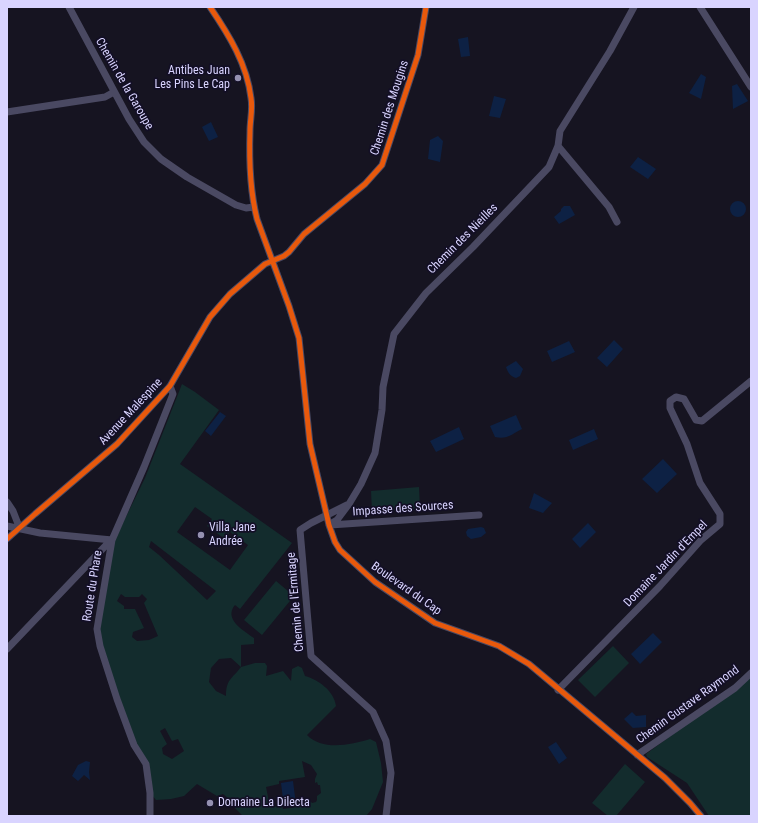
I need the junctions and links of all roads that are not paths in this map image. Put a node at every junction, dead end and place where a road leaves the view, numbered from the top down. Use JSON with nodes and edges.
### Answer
{"nodes":[{"id":1,"x":69,"y":7,"type":"edge"},
{"id":2,"x":210,"y":7,"type":"edge"},
{"id":3,"x":426,"y":7,"type":"edge"},
{"id":4,"x":634,"y":7,"type":"edge"},
{"id":5,"x":700,"y":7,"type":"edge"},
{"id":6,"x":751,"y":88,"type":"edge"},
{"id":7,"x":114,"y":92,"type":"junction"},
{"id":8,"x":7,"y":112,"type":"edge"},
{"id":9,"x":558,"y":146,"type":"junction"},
{"id":10,"x":254,"y":207,"type":"junction"},
{"id":11,"x":617,"y":222,"type":"dead end"},
{"id":12,"x":272,"y":261,"type":"junction"},
{"id":13,"x":751,"y":381,"type":"edge"},
{"id":14,"x":170,"y":386,"type":"junction"},
{"id":15,"x":7,"y":502,"type":"edge"},
{"id":16,"x":349,"y":504,"type":"junction"},
{"id":17,"x":327,"y":515,"type":"junction"},
{"id":18,"x":479,"y":515,"type":"dead end"},
{"id":19,"x":329,"y":525,"type":"junction"},
{"id":20,"x":7,"y":526,"type":"edge"},
{"id":21,"x":20,"y":529,"type":"junction"},
{"id":22,"x":7,"y":539,"type":"edge"},
{"id":23,"x":112,"y":540,"type":"junction"},
{"id":24,"x":7,"y":649,"type":"edge"},
{"id":25,"x":751,"y":673,"type":"edge"},
{"id":26,"x":558,"y":690,"type":"junction"},
{"id":27,"x":638,"y":755,"type":"junction"},
{"id":28,"x":150,"y":816,"type":"edge"},
{"id":29,"x":386,"y":816,"type":"edge"},
{"id":30,"x":701,"y":816,"type":"edge"}],
"edges":[{"from":1,"to":7,"type":"street","name":"Chemin de la Garoupe"},
{"from":2,"to":10,"type":"street","name":"Boulevard du Cap"},
{"from":3,"to":12,"type":"street","name":"Chemin des Mougins"},
{"from":4,"to":9,"type":"street","name":"Chemin des Nieilles"},
{"from":5,"to":6,"type":"street"},
{"from":7,"to":8,"type":"street"},
{"from":7,"to":10,"type":"street","name":"Chemin de la Garoupe"},
{"from":9,"to":11,"type":"street"},
{"from":9,"to":16,"type":"street","name":"Chemin des Nieilles"},
{"from":10,"to":12,"type":"street","name":"Boulevard du Cap"},
{"from":12,"to":14,"type":"street","name":"Avenue Malespine"},
{"from":12,"to":17,"type":"street","name":"Boulevard du Cap"},
{"from":13,"to":26,"type":"street","name":"Domaine Jardin d'Empel"},
{"from":14,"to":21,"type":"street","name":"Avenue Malespine"},
{"from":14,"to":23,"type":"street","name":"Route du Phare"},
{"from":15,"to":21,"type":"street"},
{"from":16,"to":17,"type":"street"},
{"from":16,"to":19,"type":"street","name":"Chemin des Nieilles"},
{"from":17,"to":19,"type":"street","name":"Boulevard du Cap"},
{"from":17,"to":29,"type":"street","name":"Chemin de l'Ermitage"},
{"from":18,"to":19,"type":"street","name":"Impasse des Sources"},
{"from":19,"to":26,"type":"street","name":"Boulevard du Cap"},
{"from":20,"to":21,"type":"street"},
{"from":21,"to":22,"type":"street","name":"Avenue Malespine"},
{"from":21,"to":23,"type":"street"},
{"from":23,"to":24,"type":"street"},
{"from":23,"to":28,"type":"street","name":"Route du Phare"},
{"from":25,"to":27,"type":"street","name":"Chemin Gustave Raymond"},
{"from":26,"to":27,"type":"street","name":"Boulevard du Cap"},
{"from":27,"to":30,"type":"street","name":"Boulevard du Cap"}]}
